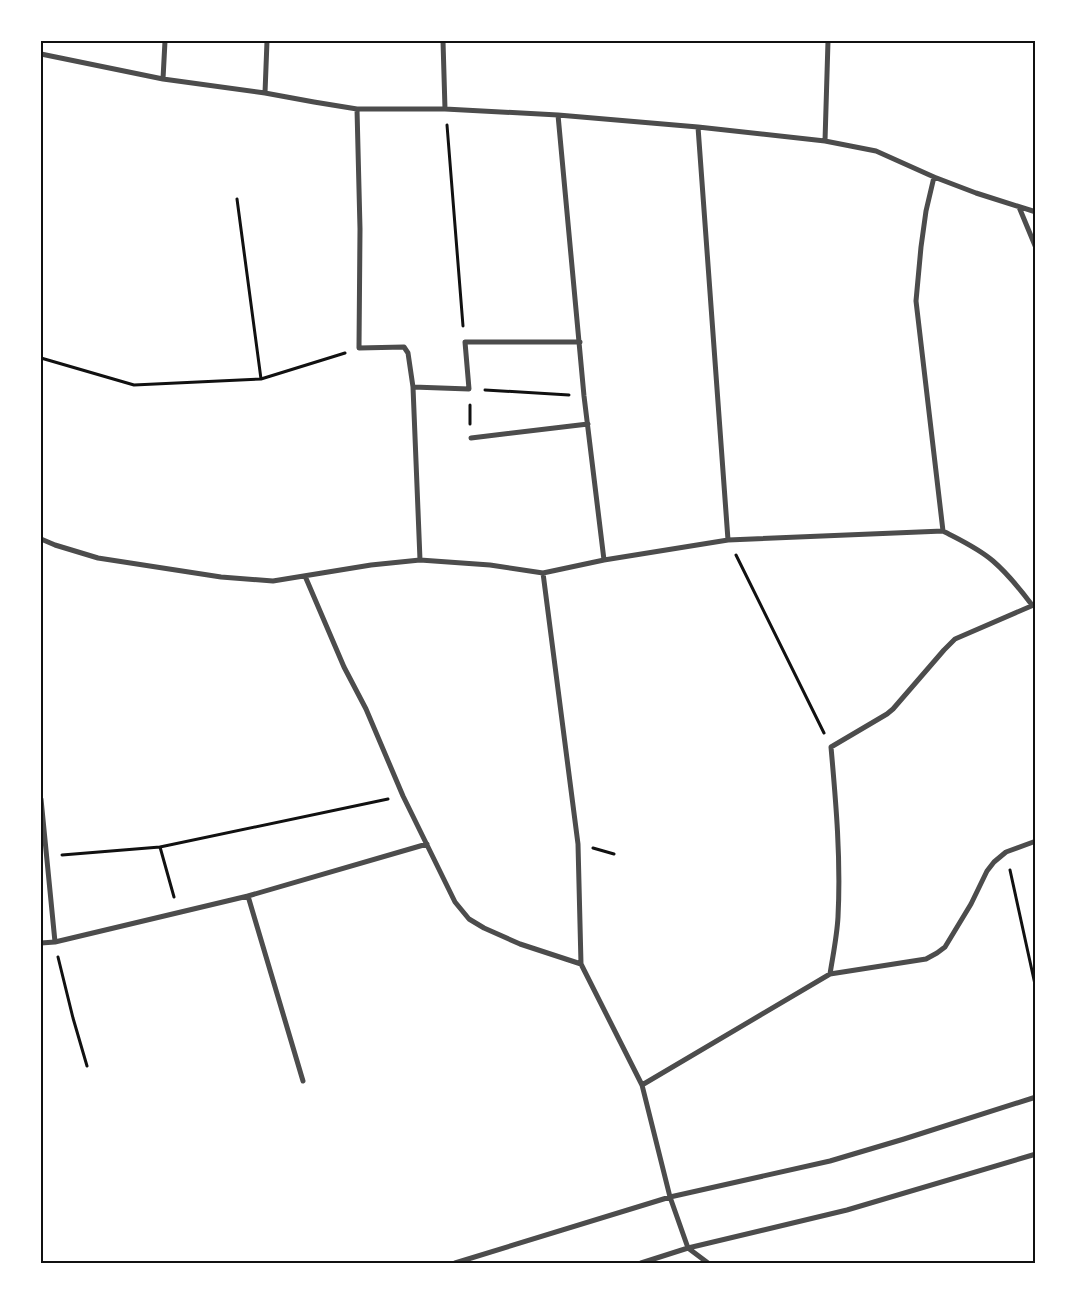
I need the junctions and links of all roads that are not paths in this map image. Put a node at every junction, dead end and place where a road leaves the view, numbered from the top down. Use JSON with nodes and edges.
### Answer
{"nodes":[{"id":1,"x":165,"y":41,"type":"edge"},
{"id":2,"x":267,"y":41,"type":"edge"},
{"id":3,"x":443,"y":41,"type":"edge"},
{"id":4,"x":828,"y":41,"type":"edge"},
{"id":5,"x":41,"y":54,"type":"edge"},
{"id":6,"x":163,"y":79,"type":"junction"},
{"id":7,"x":265,"y":93,"type":"junction"},
{"id":8,"x":357,"y":108,"type":"junction"},
{"id":9,"x":445,"y":110,"type":"junction"},
{"id":10,"x":558,"y":115,"type":"junction"},
{"id":11,"x":698,"y":127,"type":"junction"},
{"id":12,"x":825,"y":141,"type":"junction"},
{"id":13,"x":934,"y":177,"type":"junction"},
{"id":14,"x":1019,"y":208,"type":"junction"},
{"id":15,"x":1036,"y":212,"type":"edge"},
{"id":16,"x":1036,"y":248,"type":"edge"},
{"id":17,"x":580,"y":342,"type":"junction"},
{"id":18,"x":413,"y":387,"type":"junction"},
{"id":19,"x":588,"y":424,"type":"junction"},
{"id":20,"x":471,"y":438,"type":"road end"},
{"id":21,"x":943,"y":531,"type":"junction"},
{"id":22,"x":41,"y":539,"type":"edge"},
{"id":23,"x":728,"y":540,"type":"junction"},
{"id":24,"x":420,"y":560,"type":"junction"},
{"id":25,"x":604,"y":560,"type":"junction"},
{"id":26,"x":543,"y":573,"type":"junction"},
{"id":27,"x":305,"y":576,"type":"junction"},
{"id":28,"x":1034,"y":604,"type":"edge"},
{"id":29,"x":41,"y":799,"type":"edge"},
{"id":30,"x":1036,"y":841,"type":"edge"},
{"id":31,"x":427,"y":844,"type":"junction"},
{"id":32,"x":248,"y":896,"type":"junction"},
{"id":33,"x":55,"y":942,"type":"junction"},
{"id":34,"x":41,"y":943,"type":"edge"},
{"id":35,"x":581,"y":964,"type":"junction"},
{"id":36,"x":830,"y":974,"type":"junction"},
{"id":37,"x":303,"y":1081,"type":"dead end"},
{"id":38,"x":642,"y":1085,"type":"junction"},
{"id":39,"x":1036,"y":1098,"type":"edge"},
{"id":40,"x":1036,"y":1154,"type":"edge"},
{"id":41,"x":670,"y":1197,"type":"junction"},
{"id":42,"x":688,"y":1248,"type":"junction"},
{"id":43,"x":455,"y":1263,"type":"edge"},
{"id":44,"x":641,"y":1263,"type":"edge"},
{"id":45,"x":708,"y":1263,"type":"edge"}],
"edges":[{"from":1,"to":6,"type":"street"},
{"from":2,"to":7,"type":"street"},
{"from":3,"to":9,"type":"street"},
{"from":4,"to":12,"type":"street"},
{"from":5,"to":6,"type":"street"},
{"from":6,"to":7,"type":"street"},
{"from":7,"to":8,"type":"street"},
{"from":8,"to":9,"type":"street"},
{"from":8,"to":18,"type":"street"},
{"from":9,"to":10,"type":"street"},
{"from":10,"to":11,"type":"street"},
{"from":10,"to":17,"type":"street"},
{"from":11,"to":12,"type":"street"},
{"from":11,"to":23,"type":"street"},
{"from":12,"to":13,"type":"street"},
{"from":13,"to":14,"type":"street"},
{"from":13,"to":21,"type":"street"},
{"from":14,"to":15,"type":"street"},
{"from":14,"to":16,"type":"street"},
{"from":17,"to":18,"type":"street"},
{"from":17,"to":19,"type":"street"},
{"from":18,"to":24,"type":"street"},
{"from":19,"to":20,"type":"street"},
{"from":19,"to":25,"type":"street"},
{"from":21,"to":23,"type":"street"},
{"from":21,"to":28,"type":"street"},
{"from":22,"to":27,"type":"street"},
{"from":23,"to":25,"type":"street"},
{"from":24,"to":26,"type":"street"},
{"from":24,"to":27,"type":"street"},
{"from":25,"to":26,"type":"street"},
{"from":26,"to":35,"type":"street"},
{"from":27,"to":31,"type":"street"},
{"from":28,"to":36,"type":"street"},
{"from":29,"to":33,"type":"street"},
{"from":30,"to":36,"type":"street"},
{"from":31,"to":32,"type":"street"},
{"from":31,"to":35,"type":"street"},
{"from":32,"to":33,"type":"street"},
{"from":32,"to":37,"type":"street"},
{"from":33,"to":34,"type":"street"},
{"from":35,"to":38,"type":"street"},
{"from":36,"to":38,"type":"street"},
{"from":38,"to":41,"type":"street"},
{"from":39,"to":41,"type":"street"},
{"from":40,"to":42,"type":"street"},
{"from":41,"to":42,"type":"street"},
{"from":41,"to":43,"type":"street"},
{"from":42,"to":44,"type":"street"},
{"from":42,"to":45,"type":"street"}]}
